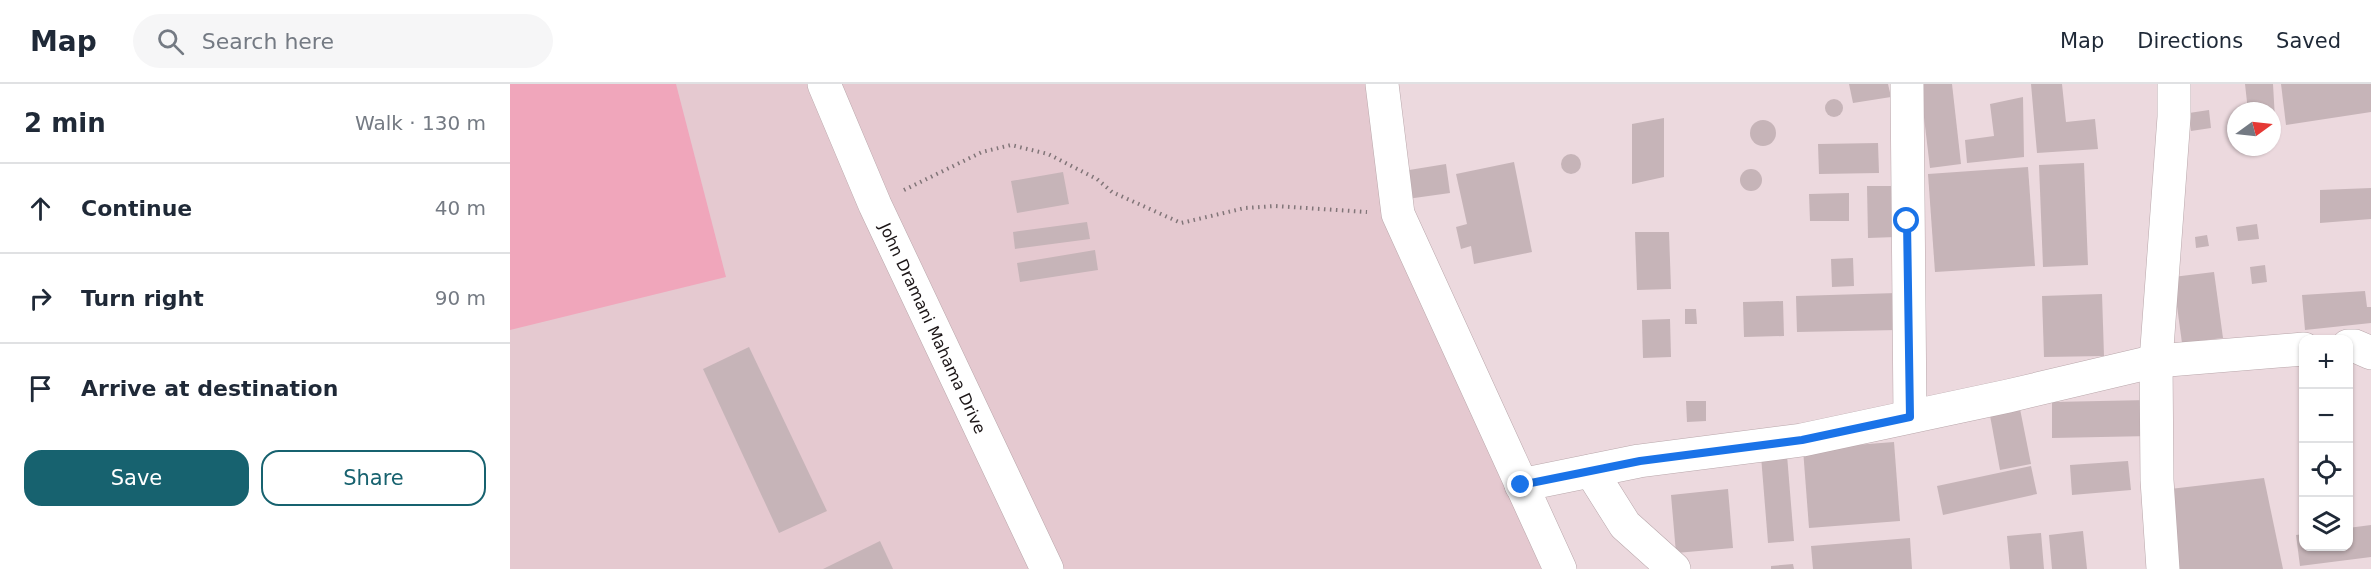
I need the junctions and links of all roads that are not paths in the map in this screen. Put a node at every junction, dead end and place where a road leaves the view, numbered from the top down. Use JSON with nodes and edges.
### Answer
{"nodes":[{"id":1,"x":824,"y":84,"type":"edge"},
{"id":2,"x":1382,"y":84,"type":"edge"},
{"id":3,"x":1907,"y":84,"type":"edge"},
{"id":4,"x":2174,"y":84,"type":"edge"},
{"id":5,"x":2353,"y":346,"type":"edge"},
{"id":6,"x":2299,"y":349,"type":"edge"},
{"id":7,"x":2371,"y":353,"type":"edge"},
{"id":8,"x":2156,"y":361,"type":"junction"},
{"id":9,"x":1910,"y":417,"type":"junction"},
{"id":10,"x":1591,"y":471,"type":"junction"},
{"id":11,"x":1521,"y":485,"type":"junction"},
{"id":12,"x":1047,"y":569,"type":"edge"},
{"id":13,"x":1560,"y":569,"type":"edge"},
{"id":14,"x":1674,"y":569,"type":"edge"},
{"id":15,"x":2163,"y":569,"type":"edge"}],
"edges":[{"from":1,"to":12,"type":"street","name":"John Dramani Mahama Drive"},
{"from":2,"to":11,"type":"street"},
{"from":3,"to":9,"type":"street"},
{"from":4,"to":8,"type":"street"},
{"from":5,"to":7,"type":"street"},
{"from":6,"to":8,"type":"street"},
{"from":8,"to":9,"type":"street"},
{"from":8,"to":15,"type":"street"},
{"from":9,"to":10,"type":"street"},
{"from":10,"to":11,"type":"street"},
{"from":10,"to":14,"type":"street"},
{"from":11,"to":13,"type":"street"}]}
